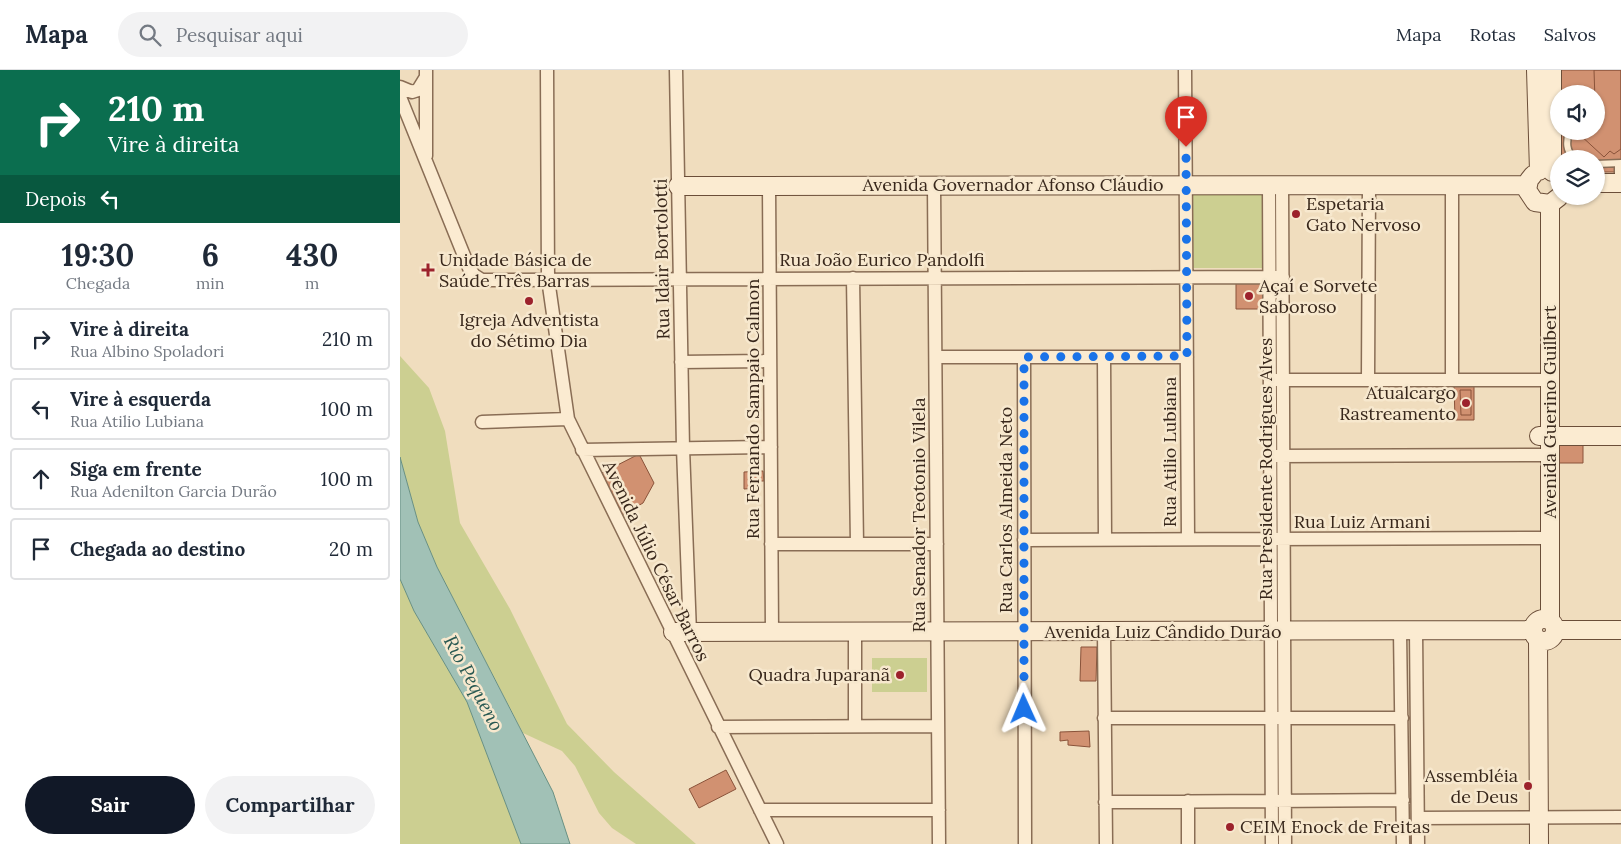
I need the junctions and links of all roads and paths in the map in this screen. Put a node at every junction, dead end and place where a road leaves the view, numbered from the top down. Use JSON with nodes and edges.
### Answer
{"nodes":[{"id":1,"x":547,"y":70,"type":"edge"},
{"id":2,"x":676,"y":70,"type":"edge"},
{"id":3,"x":1184,"y":70,"type":"edge"},
{"id":4,"x":1536,"y":70,"type":"edge"},
{"id":5,"x":1552,"y":70,"type":"edge"},
{"id":6,"x":426,"y":74,"type":"edge"},
{"id":7,"x":400,"y":87,"type":"edge"},
{"id":8,"x":400,"y":97,"type":"edge"},
{"id":9,"x":426,"y":163,"type":"junction"},
{"id":10,"x":1605,"y":164,"type":"edge"},
{"id":11,"x":1619,"y":164,"type":"edge"},
{"id":12,"x":1544,"y":176,"type":"edge"},
{"id":13,"x":1620,"y":182,"type":"edge"},
{"id":14,"x":1605,"y":183,"type":"edge"},
{"id":15,"x":1452,"y":184,"type":"junction"},
{"id":16,"x":1186,"y":185,"type":"junction"},
{"id":17,"x":1275,"y":185,"type":"junction"},
{"id":18,"x":1369,"y":185,"type":"junction"},
{"id":19,"x":678,"y":186,"type":"junction"},
{"id":20,"x":769,"y":186,"type":"junction"},
{"id":21,"x":934,"y":186,"type":"junction"},
{"id":22,"x":1550,"y":201,"type":"edge"},
{"id":23,"x":1186,"y":277,"type":"junction"},
{"id":24,"x":1269,"y":277,"type":"junction"},
{"id":25,"x":1283,"y":277,"type":"junction"},
{"id":26,"x":679,"y":278,"type":"junction"},
{"id":27,"x":769,"y":278,"type":"junction"},
{"id":28,"x":853,"y":278,"type":"junction"},
{"id":29,"x":935,"y":278,"type":"junction"},
{"id":30,"x":548,"y":279,"type":"junction"},
{"id":31,"x":1187,"y":356,"type":"junction"},
{"id":32,"x":936,"y":357,"type":"junction"},
{"id":33,"x":1024,"y":357,"type":"junction"},
{"id":34,"x":1104,"y":357,"type":"junction"},
{"id":35,"x":770,"y":361,"type":"junction"},
{"id":36,"x":681,"y":362,"type":"junction"},
{"id":37,"x":1452,"y":379,"type":"junction"},
{"id":38,"x":1270,"y":380,"type":"junction"},
{"id":39,"x":1283,"y":380,"type":"junction"},
{"id":40,"x":1368,"y":380,"type":"junction"},
{"id":41,"x":1545,"y":380,"type":"junction"},
{"id":42,"x":568,"y":419,"type":"junction"},
{"id":43,"x":482,"y":422,"type":"dead end"},
{"id":44,"x":1545,"y":436,"type":"junction"},
{"id":45,"x":1621,"y":436,"type":"edge"},
{"id":46,"x":771,"y":447,"type":"junction"},
{"id":47,"x":683,"y":448,"type":"junction"},
{"id":48,"x":582,"y":450,"type":"junction"},
{"id":49,"x":1545,"y":455,"type":"junction"},
{"id":50,"x":1270,"y":456,"type":"junction"},
{"id":51,"x":1284,"y":456,"type":"junction"},
{"id":52,"x":1545,"y":538,"type":"junction"},
{"id":53,"x":1105,"y":539,"type":"junction"},
{"id":54,"x":1188,"y":539,"type":"junction"},
{"id":55,"x":1270,"y":539,"type":"junction"},
{"id":56,"x":1024,"y":540,"type":"junction"},
{"id":57,"x":1284,"y":540,"type":"junction"},
{"id":58,"x":772,"y":544,"type":"junction"},
{"id":59,"x":857,"y":544,"type":"junction"},
{"id":60,"x":937,"y":544,"type":"junction"},
{"id":61,"x":1544,"y":630,"type":"junction"},
{"id":62,"x":1621,"y":630,"type":"edge"},
{"id":63,"x":1277,"y":631,"type":"junction"},
{"id":64,"x":1408,"y":631,"type":"junction"},
{"id":65,"x":772,"y":632,"type":"junction"},
{"id":66,"x":855,"y":632,"type":"junction"},
{"id":67,"x":937,"y":632,"type":"junction"},
{"id":68,"x":1023,"y":632,"type":"junction"},
{"id":69,"x":1104,"y":632,"type":"junction"},
{"id":70,"x":682,"y":633,"type":"junction"},
{"id":71,"x":1104,"y":718,"type":"junction"},
{"id":72,"x":1271,"y":718,"type":"junction"},
{"id":73,"x":1285,"y":718,"type":"junction"},
{"id":74,"x":1402,"y":718,"type":"junction"},
{"id":75,"x":856,"y":726,"type":"junction"},
{"id":76,"x":938,"y":726,"type":"junction"},
{"id":77,"x":718,"y":727,"type":"junction"},
{"id":78,"x":1402,"y":800,"type":"junction"},
{"id":79,"x":1272,"y":801,"type":"junction"},
{"id":80,"x":1285,"y":801,"type":"junction"},
{"id":81,"x":1105,"y":802,"type":"junction"},
{"id":82,"x":1188,"y":802,"type":"junction"},
{"id":83,"x":760,"y":810,"type":"junction"},
{"id":84,"x":939,"y":810,"type":"junction"},
{"id":85,"x":1545,"y":817,"type":"junction"},
{"id":86,"x":1621,"y":817,"type":"edge"},
{"id":87,"x":1418,"y":818,"type":"junction"},
{"id":88,"x":777,"y":844,"type":"edge"},
{"id":89,"x":939,"y":844,"type":"edge"},
{"id":90,"x":1025,"y":844,"type":"edge"},
{"id":91,"x":1106,"y":844,"type":"edge"},
{"id":92,"x":1188,"y":844,"type":"edge"},
{"id":93,"x":1272,"y":844,"type":"edge"},
{"id":94,"x":1285,"y":844,"type":"edge"},
{"id":95,"x":1403,"y":844,"type":"edge"},
{"id":96,"x":1418,"y":844,"type":"edge"},
{"id":97,"x":1539,"y":844,"type":"edge"},
{"id":98,"x":1550,"y":844,"type":"edge"}],
"edges":[{"from":1,"to":30,"type":"street","name":"Avenida Júlio César Barros"},
{"from":2,"to":19,"type":"street","name":"Rua Idair Bortolotti"},
{"from":3,"to":16,"type":"street","name":"Rua Atilio Lubiana"},
{"from":4,"to":12,"type":"street","name":"Avenida Guerino Guilbert"},
{"from":5,"to":12,"type":"street","name":"Avenida Guerino Guilbert"},
{"from":6,"to":7,"type":"street"},
{"from":6,"to":9,"type":"street"},
{"from":8,"to":9,"type":"street"},
{"from":9,"to":30,"type":"street","name":"Rua João Eurico Pandolfi"},
{"from":10,"to":11,"type":"lane"},
{"from":11,"to":13,"type":"lane"},
{"from":12,"to":15,"type":"street","name":"Avenida Governador Afonso Cláudio"},
{"from":12,"to":22,"type":"street","name":"Avenida Guerino Guilbert"},
{"from":13,"to":14,"type":"street"},
{"from":15,"to":18,"type":"street","name":"Avenida Governador Afonso Cláudio"},
{"from":15,"to":37,"type":"street"},
{"from":16,"to":17,"type":"street","name":"Avenida Governador Afonso Cláudio"},
{"from":16,"to":21,"type":"street","name":"Avenida Governador Afonso Cláudio"},
{"from":16,"to":23,"type":"street","name":"Rua Atilio Lubiana"},
{"from":17,"to":18,"type":"street","name":"Avenida Governador Afonso Cláudio"},
{"from":17,"to":24,"type":"street","name":"Rua Presidente Rodrigues Alves"},
{"from":17,"to":25,"type":"street","name":"Rua Presidente Rodrigues Alves"},
{"from":18,"to":40,"type":"street"},
{"from":19,"to":20,"type":"street","name":"Avenida Governador Afonso Cláudio"},
{"from":19,"to":26,"type":"street","name":"Rua Idair Bortolotti"},
{"from":20,"to":21,"type":"street","name":"Avenida Governador Afonso Cláudio"},
{"from":20,"to":27,"type":"street","name":"Rua Fernando Sampaio Calmon"},
{"from":21,"to":29,"type":"street","name":"Rua Senador Teotonio Vilela"},
{"from":22,"to":41,"type":"street","name":"Avenida Guerino Guilbert"},
{"from":23,"to":24,"type":"street","name":"Rua João Eurico Pandolfi"},
{"from":23,"to":29,"type":"street","name":"Rua João Eurico Pandolfi"},
{"from":23,"to":31,"type":"street","name":"Rua Atilio Lubiana"},
{"from":24,"to":25,"type":"street","name":"Rua João Eurico Pandolfi"},
{"from":24,"to":38,"type":"street","name":"Rua Presidente Rodrigues Alves"},
{"from":25,"to":39,"type":"street","name":"Rua Presidente Rodrigues Alves"},
{"from":26,"to":27,"type":"street","name":"Rua João Eurico Pandolfi"},
{"from":26,"to":30,"type":"street","name":"Rua João Eurico Pandolfi"},
{"from":26,"to":36,"type":"street","name":"Rua Idair Bortolotti"},
{"from":27,"to":28,"type":"street","name":"Rua João Eurico Pandolfi"},
{"from":27,"to":35,"type":"street","name":"Rua Fernando Sampaio Calmon"},
{"from":28,"to":29,"type":"street","name":"Rua João Eurico Pandolfi"},
{"from":28,"to":59,"type":"street"},
{"from":29,"to":32,"type":"street","name":"Rua Senador Teotonio Vilela"},
{"from":30,"to":42,"type":"street","name":"Avenida Júlio César Barros"},
{"from":31,"to":34,"type":"street"},
{"from":31,"to":54,"type":"street","name":"Rua Atilio Lubiana"},
{"from":32,"to":33,"type":"street"},
{"from":32,"to":60,"type":"street","name":"Rua Senador Teotonio Vilela"},
{"from":33,"to":34,"type":"street"},
{"from":33,"to":56,"type":"street","name":"Rua Carlos Almeida Neto"},
{"from":34,"to":53,"type":"street"},
{"from":35,"to":36,"type":"street"},
{"from":35,"to":46,"type":"street","name":"Rua Fernando Sampaio Calmon"},
{"from":36,"to":47,"type":"street","name":"Rua Idair Bortolotti"},
{"from":37,"to":40,"type":"street"},
{"from":37,"to":41,"type":"street"},
{"from":38,"to":39,"type":"street"},
{"from":38,"to":50,"type":"street","name":"Rua Presidente Rodrigues Alves"},
{"from":39,"to":40,"type":"street"},
{"from":39,"to":51,"type":"street","name":"Rua Presidente Rodrigues Alves"},
{"from":41,"to":44,"type":"street","name":"Avenida Guerino Guilbert"},
{"from":42,"to":43,"type":"street"},
{"from":42,"to":48,"type":"street","name":"Avenida Júlio César Barros"},
{"from":44,"to":45,"type":"street"},
{"from":44,"to":49,"type":"street","name":"Avenida Guerino Guilbert"},
{"from":46,"to":47,"type":"street"},
{"from":46,"to":58,"type":"street","name":"Rua Fernando Sampaio Calmon"},
{"from":47,"to":48,"type":"street"},
{"from":47,"to":70,"type":"street","name":"Rua Idair Bortolotti"},
{"from":48,"to":70,"type":"street","name":"Avenida Júlio César Barros"},
{"from":49,"to":51,"type":"street"},
{"from":49,"to":52,"type":"street","name":"Avenida Guerino Guilbert"},
{"from":50,"to":51,"type":"street"},
{"from":50,"to":55,"type":"street","name":"Rua Presidente Rodrigues Alves"},
{"from":51,"to":57,"type":"street","name":"Rua Presidente Rodrigues Alves"},
{"from":52,"to":57,"type":"street","name":"Rua Luiz Armani"},
{"from":52,"to":61,"type":"street","name":"Avenida Guerino Guilbert"},
{"from":53,"to":54,"type":"street","name":"Rua Luiz Armani"},
{"from":53,"to":56,"type":"street","name":"Rua Luiz Armani"},
{"from":54,"to":55,"type":"street","name":"Rua Luiz Armani"},
{"from":55,"to":57,"type":"street","name":"Rua Luiz Armani"},
{"from":55,"to":63,"type":"street","name":"Rua Presidente Rodrigues Alves"},
{"from":56,"to":68,"type":"street","name":"Rua Carlos Almeida Neto"},
{"from":57,"to":63,"type":"street","name":"Rua Presidente Rodrigues Alves"},
{"from":58,"to":59,"type":"street"},
{"from":58,"to":65,"type":"street","name":"Rua Fernando Sampaio Calmon"},
{"from":59,"to":60,"type":"street"},
{"from":60,"to":67,"type":"street","name":"Rua Senador Teotonio Vilela"},
{"from":61,"to":62,"type":"street","name":"Avenida Luiz Cândido Durão"},
{"from":61,"to":64,"type":"street","name":"Avenida Luiz Cândido Durão"},
{"from":61,"to":85,"type":"street","name":"Avenida Guerino Guilbert"},
{"from":63,"to":64,"type":"street","name":"Avenida Luiz Cândido Durão"},
{"from":63,"to":69,"type":"street","name":"Avenida Luiz Cândido Durão"},
{"from":63,"to":72,"type":"street","name":"Rua Presidente Rodrigues Alves"},
{"from":63,"to":73,"type":"street","name":"Rua Presidente Rodrigues Alves"},
{"from":64,"to":74,"type":"street"},
{"from":64,"to":87,"type":"street"},
{"from":65,"to":66,"type":"street","name":"Avenida Luiz Cândido Durão"},
{"from":65,"to":70,"type":"street","name":"Avenida Luiz Cândido Durão"},
{"from":66,"to":67,"type":"street","name":"Avenida Luiz Cândido Durão"},
{"from":66,"to":75,"type":"street"},
{"from":67,"to":68,"type":"street","name":"Avenida Luiz Cândido Durão"},
{"from":67,"to":76,"type":"street","name":"Rua Senador Teotonio Vilela"},
{"from":68,"to":69,"type":"street","name":"Avenida Luiz Cândido Durão"},
{"from":68,"to":90,"type":"street","name":"Rua Carlos Almeida Neto"},
{"from":69,"to":71,"type":"street"},
{"from":70,"to":77,"type":"street","name":"Avenida Júlio César Barros"},
{"from":71,"to":72,"type":"street"},
{"from":71,"to":81,"type":"street"},
{"from":72,"to":73,"type":"street"},
{"from":72,"to":79,"type":"street","name":"Rua Presidente Rodrigues Alves"},
{"from":73,"to":74,"type":"street"},
{"from":73,"to":80,"type":"street","name":"Rua Presidente Rodrigues Alves"},
{"from":74,"to":78,"type":"street"},
{"from":75,"to":76,"type":"street"},
{"from":75,"to":77,"type":"street"},
{"from":76,"to":84,"type":"street","name":"Rua Senador Teotonio Vilela"},
{"from":77,"to":83,"type":"street","name":"Avenida Júlio César Barros"},
{"from":78,"to":80,"type":"street"},
{"from":78,"to":95,"type":"street"},
{"from":79,"to":80,"type":"street"},
{"from":79,"to":82,"type":"street"},
{"from":79,"to":93,"type":"street","name":"Rua Presidente Rodrigues Alves"},
{"from":80,"to":94,"type":"street","name":"Rua Presidente Rodrigues Alves"},
{"from":81,"to":82,"type":"street"},
{"from":81,"to":91,"type":"street"},
{"from":82,"to":92,"type":"street"},
{"from":83,"to":84,"type":"street"},
{"from":83,"to":88,"type":"street","name":"Avenida Júlio César Barros"},
{"from":84,"to":89,"type":"street","name":"Rua Senador Teotonio Vilela"},
{"from":85,"to":86,"type":"street"},
{"from":85,"to":87,"type":"street"},
{"from":85,"to":97,"type":"street","name":"Avenida Guerino Guilbert"},
{"from":85,"to":98,"type":"street","name":"Avenida Guerino Guilbert"},
{"from":87,"to":96,"type":"street"}]}
